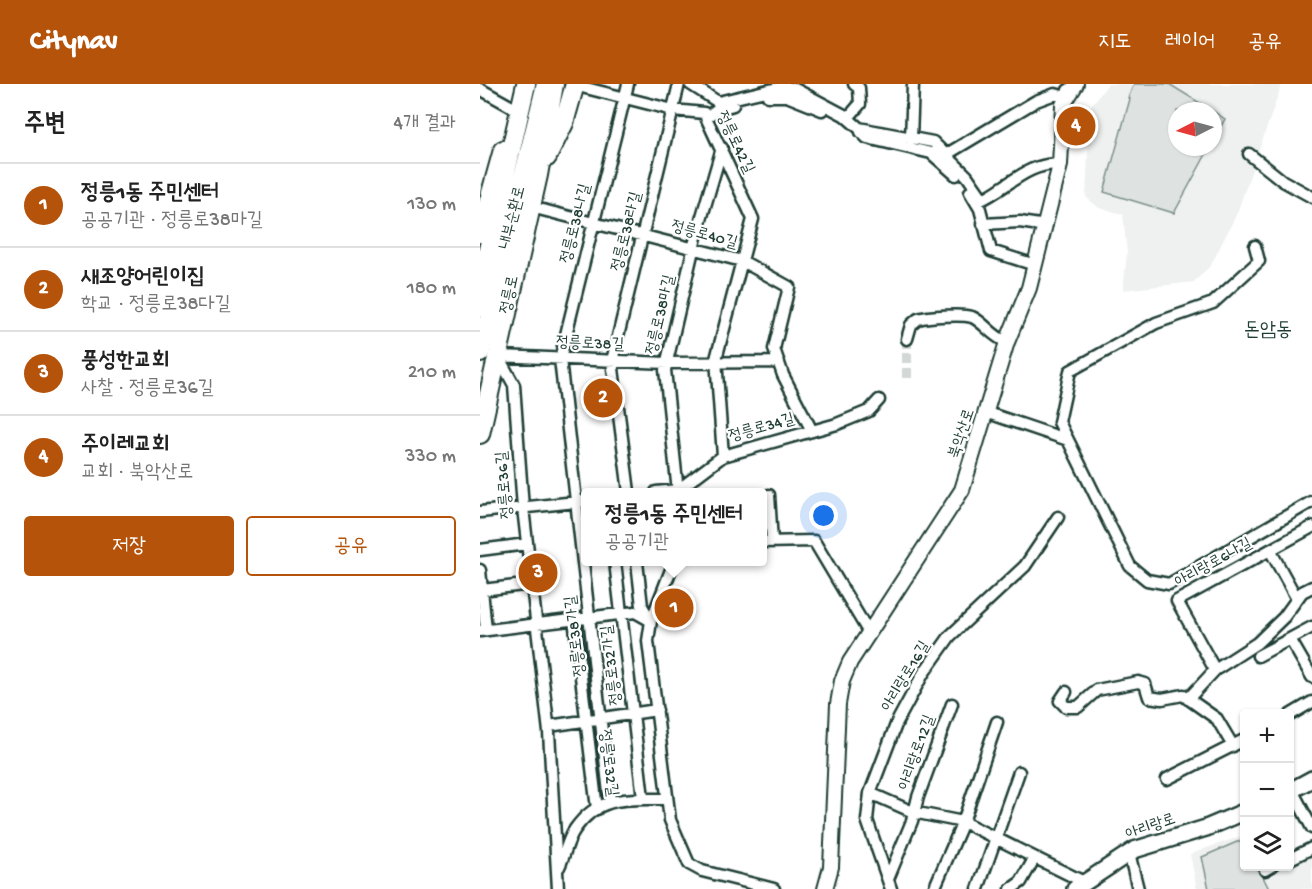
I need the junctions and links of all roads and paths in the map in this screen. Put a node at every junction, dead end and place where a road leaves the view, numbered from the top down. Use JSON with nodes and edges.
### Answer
{"nodes":[{"id":1,"x":518,"y":84,"type":"edge"},
{"id":2,"x":526,"y":84,"type":"edge"},
{"id":3,"x":533,"y":84,"type":"edge"},
{"id":4,"x":546,"y":84,"type":"edge"},
{"id":5,"x":554,"y":84,"type":"edge"},
{"id":6,"x":572,"y":84,"type":"edge"},
{"id":7,"x":628,"y":84,"type":"edge"},
{"id":8,"x":679,"y":84,"type":"edge"},
{"id":9,"x":690,"y":84,"type":"edge"},
{"id":10,"x":854,"y":84,"type":"edge"},
{"id":11,"x":913,"y":84,"type":"edge"},
{"id":12,"x":1076,"y":84,"type":"edge"},
{"id":13,"x":759,"y":88,"type":"edge"},
{"id":14,"x":480,"y":89,"type":"edge"},
{"id":15,"x":1068,"y":91,"type":"edge"},
{"id":16,"x":625,"y":98,"type":"junction"},
{"id":17,"x":514,"y":108,"type":"junction"},
{"id":18,"x":673,"y":110,"type":"junction"},
{"id":19,"x":548,"y":115,"type":"junction"},
{"id":20,"x":707,"y":117,"type":"junction"},
{"id":21,"x":852,"y":122,"type":"junction"},
{"id":22,"x":911,"y":139,"type":"junction"},
{"id":23,"x":883,"y":142,"type":"junction"},
{"id":24,"x":722,"y":148,"type":"junction"},
{"id":25,"x":1249,"y":154,"type":"dead end"},
{"id":26,"x":943,"y":156,"type":"junction"},
{"id":27,"x":1060,"y":165,"type":"junction"},
{"id":28,"x":538,"y":175,"type":"junction"},
{"id":29,"x":1312,"y":197,"type":"edge"},
{"id":30,"x":531,"y":207,"type":"junction"},
{"id":31,"x":593,"y":223,"type":"junction"},
{"id":32,"x":983,"y":224,"type":"junction"},
{"id":33,"x":1046,"y":226,"type":"junction"},
{"id":34,"x":480,"y":233,"type":"edge"},
{"id":35,"x":643,"y":236,"type":"junction"},
{"id":36,"x":1256,"y":246,"type":"dead end"},
{"id":37,"x":693,"y":248,"type":"junction"},
{"id":38,"x":741,"y":261,"type":"junction"},
{"id":39,"x":1035,"y":265,"type":"junction"},
{"id":40,"x":480,"y":285,"type":"edge"},
{"id":41,"x":480,"y":307,"type":"edge"},
{"id":42,"x":907,"y":339,"type":"tunnel mouth"},
{"id":43,"x":1007,"y":342,"type":"junction"},
{"id":44,"x":489,"y":354,"type":"edge"},
{"id":45,"x":560,"y":359,"type":"junction"},
{"id":46,"x":612,"y":361,"type":"junction"},
{"id":47,"x":779,"y":362,"type":"junction"},
{"id":48,"x":667,"y":363,"type":"junction"},
{"id":49,"x":716,"y":363,"type":"junction"},
{"id":50,"x":879,"y":400,"type":"dead end"},
{"id":51,"x":988,"y":413,"type":"junction"},
{"id":52,"x":812,"y":431,"type":"junction"},
{"id":53,"x":480,"y":434,"type":"edge"},
{"id":54,"x":1068,"y":440,"type":"junction"},
{"id":55,"x":723,"y":456,"type":"junction"},
{"id":56,"x":628,"y":488,"type":"edge"},
{"id":57,"x":678,"y":488,"type":"edge"},
{"id":58,"x":682,"y":488,"type":"edge"},
{"id":59,"x":769,"y":495,"type":"dead end"},
{"id":60,"x":581,"y":501,"type":"edge"},
{"id":61,"x":1307,"y":504,"type":"edge"},
{"id":62,"x":523,"y":508,"type":"junction"},
{"id":63,"x":480,"y":512,"type":"edge"},
{"id":64,"x":1058,"y":517,"type":"dead end"},
{"id":65,"x":1312,"y":527,"type":"edge"},
{"id":66,"x":767,"y":542,"type":"edge"},
{"id":67,"x":527,"y":544,"type":"junction"},
{"id":68,"x":480,"y":550,"type":"edge"},
{"id":69,"x":1270,"y":550,"type":"junction"},
{"id":70,"x":586,"y":566,"type":"edge"},
{"id":71,"x":616,"y":566,"type":"edge"},
{"id":72,"x":638,"y":566,"type":"edge"},
{"id":73,"x":672,"y":566,"type":"edge"},
{"id":74,"x":480,"y":570,"type":"edge"},
{"id":75,"x":532,"y":584,"type":"junction"},
{"id":76,"x":1312,"y":587,"type":"edge"},
{"id":77,"x":482,"y":590,"type":"junction"},
{"id":78,"x":1297,"y":599,"type":"junction"},
{"id":79,"x":621,"y":614,"type":"junction"},
{"id":80,"x":590,"y":617,"type":"junction"},
{"id":81,"x":574,"y":619,"type":"junction"},
{"id":82,"x":651,"y":621,"type":"junction"},
{"id":83,"x":537,"y":624,"type":"junction"},
{"id":84,"x":1312,"y":627,"type":"edge"},
{"id":85,"x":483,"y":630,"type":"edge"},
{"id":86,"x":869,"y":633,"type":"junction"},
{"id":87,"x":1290,"y":639,"type":"junction"},
{"id":88,"x":1257,"y":656,"type":"dead end"},
{"id":89,"x":1215,"y":670,"type":"junction"},
{"id":90,"x":1312,"y":677,"type":"edge"},
{"id":91,"x":1066,"y":692,"type":"dead end"},
{"id":92,"x":1188,"y":699,"type":"junction"},
{"id":93,"x":1312,"y":702,"type":"edge"},
{"id":94,"x":952,"y":704,"type":"dead end"},
{"id":95,"x":657,"y":710,"type":"junction"},
{"id":96,"x":1294,"y":713,"type":"edge"},
{"id":97,"x":634,"y":714,"type":"junction"},
{"id":98,"x":601,"y":719,"type":"junction"},
{"id":99,"x":586,"y":721,"type":"junction"},
{"id":100,"x":997,"y":722,"type":"dead end"},
{"id":101,"x":549,"y":726,"type":"junction"},
{"id":102,"x":1240,"y":742,"type":"edge"},
{"id":103,"x":1233,"y":746,"type":"junction"},
{"id":104,"x":1019,"y":772,"type":"dead end"},
{"id":105,"x":1312,"y":779,"type":"edge"},
{"id":106,"x":1167,"y":780,"type":"dead end"},
{"id":107,"x":1294,"y":787,"type":"edge"},
{"id":108,"x":870,"y":793,"type":"junction"},
{"id":109,"x":1294,"y":796,"type":"edge"},
{"id":110,"x":643,"y":798,"type":"junction"},
{"id":111,"x":668,"y":799,"type":"junction"},
{"id":112,"x":610,"y":802,"type":"junction"},
{"id":113,"x":597,"y":808,"type":"junction"},
{"id":114,"x":913,"y":812,"type":"junction"},
{"id":115,"x":1240,"y":814,"type":"edge"},
{"id":116,"x":963,"y":822,"type":"junction"},
{"id":117,"x":1312,"y":828,"type":"edge"},
{"id":118,"x":997,"y":839,"type":"junction"},
{"id":119,"x":1312,"y":848,"type":"edge"},
{"id":120,"x":1129,"y":853,"type":"junction"},
{"id":121,"x":1294,"y":857,"type":"edge"},
{"id":122,"x":1034,"y":859,"type":"junction"},
{"id":123,"x":557,"y":870,"type":"junction"},
{"id":124,"x":890,"y":884,"type":"edge"},
{"id":125,"x":1079,"y":886,"type":"edge"},
{"id":126,"x":558,"y":889,"type":"edge"},
{"id":127,"x":774,"y":889,"type":"edge"},
{"id":128,"x":825,"y":889,"type":"edge"},
{"id":129,"x":934,"y":889,"type":"edge"},
{"id":130,"x":978,"y":889,"type":"edge"},
{"id":131,"x":1011,"y":889,"type":"edge"},
{"id":132,"x":1138,"y":889,"type":"edge"}],
"edges":[{"from":1,"to":17,"type":"main road"},
{"from":2,"to":40,"type":"main road","name":"내부순환로"},
{"from":3,"to":41,"type":"main road","name":"정릉로"},
{"from":4,"to":44,"type":"main road","name":"내부순환로"},
{"from":5,"to":19,"type":"main road","name":"정릉로"},
{"from":6,"to":16,"type":"street","name":"정릉로42길"},
{"from":6,"to":19,"type":"main road"},
{"from":6,"to":28,"type":"main road"},
{"from":7,"to":16,"type":"street"},
{"from":8,"to":18,"type":"street","name":"정릉로38라길"},
{"from":9,"to":13,"type":"street"},
{"from":10,"to":21,"type":"street"},
{"from":11,"to":22,"type":"street"},
{"from":12,"to":15,"type":"street"},
{"from":13,"to":21,"type":"street"},
{"from":14,"to":17,"type":"street"},
{"from":15,"to":26,"type":"street"},
{"from":15,"to":27,"type":"street","name":"북악산로"},
{"from":16,"to":18,"type":"street","name":"정릉로42길"},
{"from":16,"to":31,"type":"street","name":"정릉로38나길"},
{"from":17,"to":34,"type":"main road"},
{"from":18,"to":20,"type":"street","name":"정릉로42길"},
{"from":18,"to":35,"type":"street","name":"정릉로38라길"},
{"from":19,"to":28,"type":"main road","name":"정릉로"},
{"from":20,"to":23,"type":"street"},
{"from":20,"to":24,"type":"street","name":"정릉로42길"},
{"from":21,"to":22,"type":"street"},
{"from":21,"to":23,"type":"street"},
{"from":22,"to":26,"type":"street"},
{"from":23,"to":26,"type":"street"},
{"from":24,"to":37,"type":"street","name":"정릉로38마길"},
{"from":24,"to":38,"type":"street","name":"정릉로42길"},
{"from":25,"to":29,"type":"street"},
{"from":26,"to":27,"type":"street"},
{"from":26,"to":32,"type":"street"},
{"from":27,"to":33,"type":"street","name":"북악산로"},
{"from":28,"to":30,"type":"main road","name":"정릉로"},
{"from":30,"to":31,"type":"street","name":"정릉로40길"},
{"from":30,"to":44,"type":"main road","name":"정릉로"},
{"from":31,"to":35,"type":"street","name":"정릉로40길"},
{"from":31,"to":45,"type":"street","name":"정릉로38나길"},
{"from":32,"to":33,"type":"street"},
{"from":32,"to":39,"type":"street"},
{"from":33,"to":39,"type":"street","name":"북악산로"},
{"from":35,"to":37,"type":"street","name":"정릉로40길"},
{"from":35,"to":46,"type":"street","name":"정릉로38라길"},
{"from":36,"to":54,"type":"street"},
{"from":37,"to":38,"type":"street","name":"정릉로40길"},
{"from":37,"to":48,"type":"street","name":"정릉로38마길"},
{"from":38,"to":47,"type":"street","name":"정릉로40길"},
{"from":38,"to":49,"type":"street"},
{"from":39,"to":43,"type":"street","name":"북악산로"},
{"from":42,"to":43,"type":"street"},
{"from":43,"to":51,"type":"street","name":"북악산로"},
{"from":44,"to":45,"type":"street","name":"정릉로38길"},
{"from":44,"to":53,"type":"main road","name":"정릉로"},
{"from":44,"to":62,"type":"street","name":"정릉로36길"},
{"from":45,"to":46,"type":"street","name":"정릉로38길"},
{"from":45,"to":60,"type":"street","name":"정릉로38가길"},
{"from":46,"to":48,"type":"street","name":"정릉로38길"},
{"from":46,"to":56,"type":"street"},
{"from":47,"to":49,"type":"street","name":"정릉로38길"},
{"from":47,"to":52,"type":"street"},
{"from":48,"to":49,"type":"street","name":"정릉로38길"},
{"from":48,"to":57,"type":"street","name":"정릉로38마길"},
{"from":49,"to":55,"type":"street"},
{"from":50,"to":52,"type":"street","name":"정릉로34길"},
{"from":51,"to":54,"type":"street"},
{"from":51,"to":86,"type":"street","name":"북악산로"},
{"from":52,"to":55,"type":"street","name":"정릉로34길"},
{"from":54,"to":61,"type":"street"},
{"from":55,"to":58,"type":"street","name":"정릉로34길"},
{"from":59,"to":66,"type":"street"},
{"from":60,"to":62,"type":"street"},
{"from":61,"to":65,"type":"street"},
{"from":62,"to":63,"type":"street"},
{"from":62,"to":67,"type":"street","name":"정릉로36길"},
{"from":64,"to":108,"type":"street","name":"아리랑로16길"},
{"from":65,"to":69,"type":"street","name":"아리랑로6나길"},
{"from":66,"to":86,"type":"street"},
{"from":67,"to":68,"type":"street"},
{"from":67,"to":75,"type":"street","name":"정릉로36길"},
{"from":69,"to":78,"type":"street","name":"아리랑로6나길"},
{"from":69,"to":89,"type":"street","name":"아리랑로6나길"},
{"from":70,"to":80,"type":"street","name":"정릉로38가길"},
{"from":71,"to":79,"type":"street"},
{"from":72,"to":82,"type":"street"},
{"from":73,"to":82,"type":"street"},
{"from":74,"to":77,"type":"street"},
{"from":75,"to":77,"type":"street"},
{"from":75,"to":83,"type":"street","name":"정릉로36길"},
{"from":76,"to":78,"type":"street"},
{"from":77,"to":85,"type":"street"},
{"from":78,"to":89,"type":"street"},
{"from":79,"to":80,"type":"street"},
{"from":79,"to":82,"type":"street"},
{"from":79,"to":97,"type":"street","name":"정릉로32가길"},
{"from":80,"to":81,"type":"street"},
{"from":80,"to":98,"type":"street","name":"정릉로38가길"},
{"from":81,"to":83,"type":"street"},
{"from":81,"to":99,"type":"street","name":"정릉로32길"},
{"from":82,"to":95,"type":"street"},
{"from":83,"to":85,"type":"street"},
{"from":83,"to":101,"type":"street","name":"정릉로36길"},
{"from":84,"to":87,"type":"street"},
{"from":86,"to":128,"type":"street","name":"북악산로"},
{"from":87,"to":88,"type":"street"},
{"from":87,"to":90,"type":"street"},
{"from":89,"to":92,"type":"street"},
{"from":91,"to":92,"type":"street"},
{"from":92,"to":103,"type":"street"},
{"from":93,"to":96,"type":"street"},
{"from":94,"to":114,"type":"street","name":"아리랑로12길"},
{"from":95,"to":97,"type":"street"},
{"from":95,"to":111,"type":"street"},
{"from":97,"to":98,"type":"street","name":"정릉로32가길"},
{"from":97,"to":110,"type":"street","name":"정릉로32가길"},
{"from":98,"to":99,"type":"street","name":"정릉로32길"},
{"from":98,"to":112,"type":"street","name":"정릉로38가길"},
{"from":99,"to":101,"type":"street"},
{"from":99,"to":113,"type":"street","name":"정릉로32길"},
{"from":100,"to":116,"type":"street"},
{"from":101,"to":123,"type":"street","name":"정릉로36길"},
{"from":102,"to":103,"type":"street"},
{"from":103,"to":106,"type":"street"},
{"from":104,"to":118,"type":"street"},
{"from":105,"to":107,"type":"main road"},
{"from":108,"to":114,"type":"street","name":"아리랑로12길"},
{"from":108,"to":124,"type":"street","name":"아리랑로16길"},
{"from":109,"to":117,"type":"street"},
{"from":110,"to":111,"type":"street"},
{"from":110,"to":112,"type":"street"},
{"from":111,"to":127,"type":"street"},
{"from":112,"to":113,"type":"street"},
{"from":113,"to":123,"type":"street"},
{"from":114,"to":116,"type":"street","name":"아리랑로12길"},
{"from":114,"to":124,"type":"street","name":"아리랑로12길"},
{"from":115,"to":120,"type":"main road","name":"아리랑로"},
{"from":116,"to":118,"type":"street","name":"아리랑로12길"},
{"from":116,"to":129,"type":"street"},
{"from":118,"to":122,"type":"street","name":"아리랑로12길"},
{"from":118,"to":130,"type":"street"},
{"from":119,"to":121,"type":"street"},
{"from":120,"to":125,"type":"main road","name":"아리랑로"},
{"from":120,"to":132,"type":"street"},
{"from":122,"to":125,"type":"street","name":"아리랑로12길"},
{"from":122,"to":131,"type":"street"},
{"from":123,"to":126,"type":"street","name":"정릉로36길"}]}
